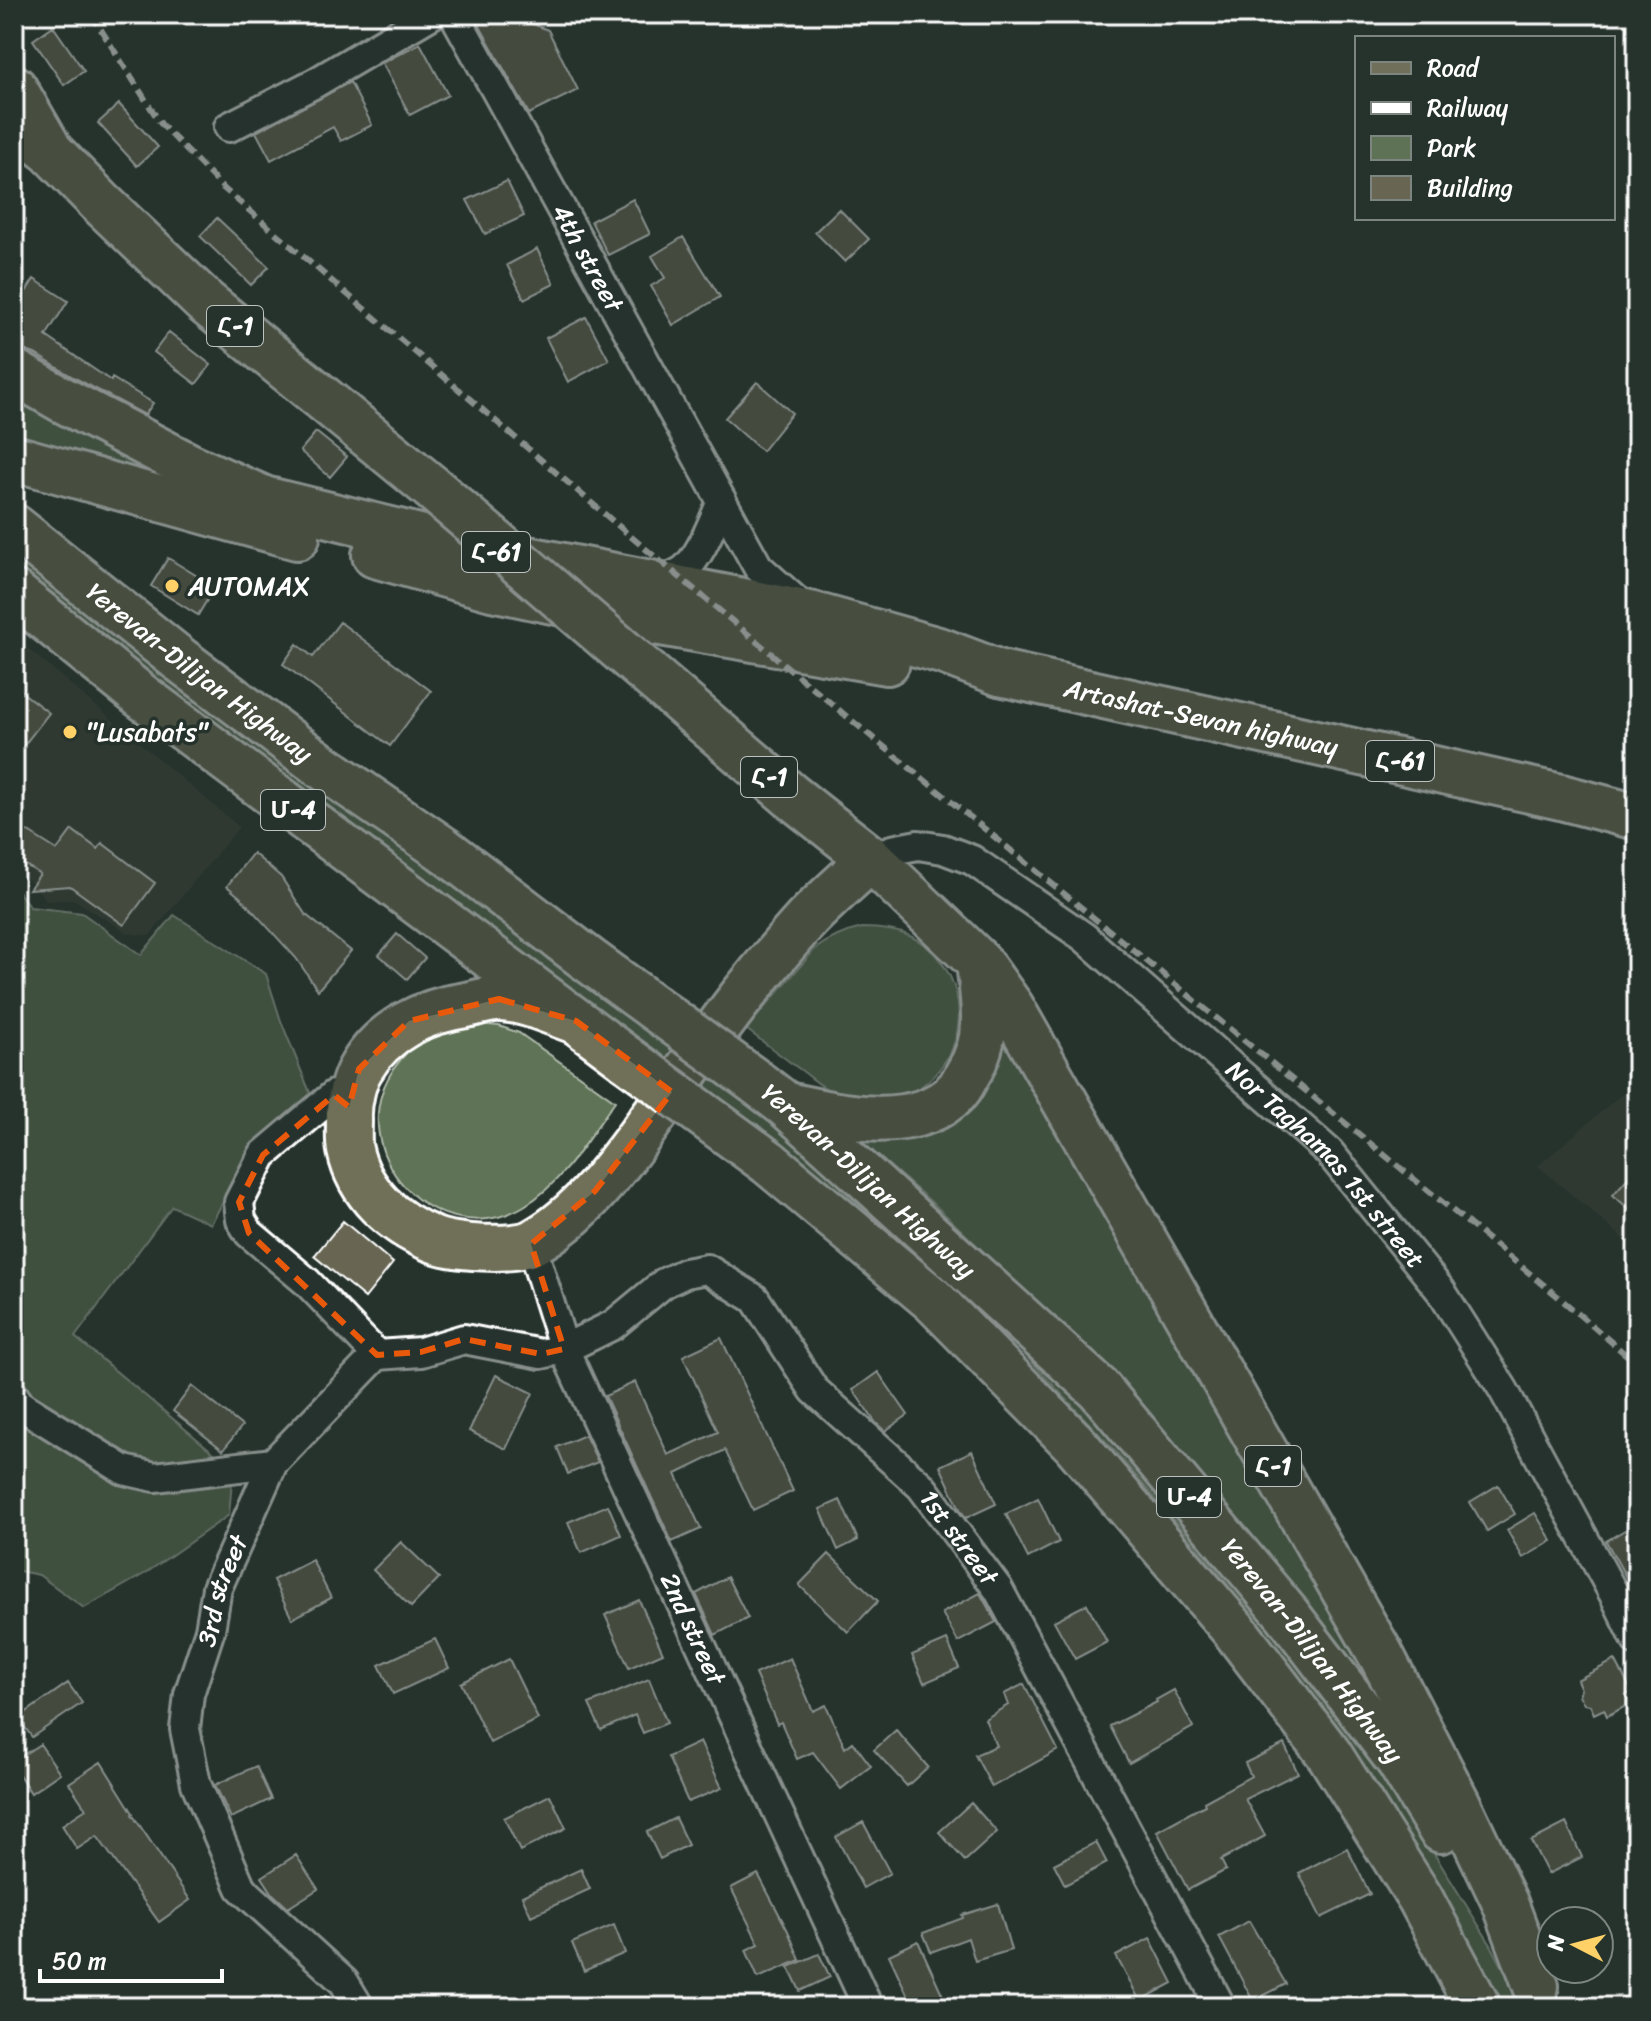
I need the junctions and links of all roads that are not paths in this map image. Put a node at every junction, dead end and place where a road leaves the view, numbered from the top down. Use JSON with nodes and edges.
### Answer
{"nodes":[{"id":1,"x":432,"y":14,"type":"edge"},
{"id":2,"x":454,"y":14,"type":"edge"},
{"id":3,"x":14,"y":88,"type":"edge"},
{"id":4,"x":14,"y":124,"type":"edge"},
{"id":5,"x":229,"y":127,"type":"dead end"},
{"id":6,"x":50,"y":151,"type":"junction"},
{"id":7,"x":14,"y":372,"type":"edge"},
{"id":8,"x":14,"y":458,"type":"edge"},
{"id":9,"x":722,"y":502,"type":"junction"},
{"id":10,"x":14,"y":527,"type":"edge"},
{"id":11,"x":654,"y":583,"type":"junction"},
{"id":12,"x":14,"y":593,"type":"edge"},
{"id":13,"x":810,"y":614,"type":"junction"},
{"id":14,"x":1000,"y":673,"type":"junction"},
{"id":15,"x":1637,"y":817,"type":"edge"},
{"id":16,"x":871,"y":859,"type":"junction"},
{"id":17,"x":979,"y":962,"type":"junction"},
{"id":18,"x":576,"y":1021,"type":"junction"},
{"id":19,"x":771,"y":1094,"type":"junction"},
{"id":20,"x":349,"y":1107,"type":"junction"},
{"id":21,"x":531,"y":1244,"type":"junction"},
{"id":22,"x":564,"y":1349,"type":"junction"},
{"id":23,"x":377,"y":1355,"type":"junction"},
{"id":24,"x":14,"y":1396,"type":"edge"},
{"id":25,"x":273,"y":1463,"type":"junction"},
{"id":26,"x":1637,"y":1641,"type":"edge"},
{"id":27,"x":1542,"y":1996,"type":"edge"},
{"id":28,"x":359,"y":2007,"type":"edge"},
{"id":29,"x":868,"y":2007,"type":"edge"},
{"id":30,"x":1221,"y":2007,"type":"edge"},
{"id":31,"x":1478,"y":2007,"type":"edge"}],
"edges":[{"from":1,"to":5,"type":"street"},
{"from":2,"to":9,"type":"street","name":"4th street"},
{"from":3,"to":6,"type":"main road","number":"Հ-1"},
{"from":4,"to":6,"type":"main road","number":"Հ-1"},
{"from":6,"to":16,"type":"main road","number":"Հ-1","bridge":true},
{"from":7,"to":11,"type":"main road","number":"Հ-61"},
{"from":8,"to":14,"type":"main road","number":"Հ-61"},
{"from":9,"to":11,"type":"street"},
{"from":9,"to":13,"type":"street","name":"4th street"},
{"from":10,"to":19,"type":"main road","name":"Yerevan-Dilijan Highway","number":"Մ-4","bridge":true},
{"from":11,"to":13,"type":"main road","number":"Հ-61"},
{"from":12,"to":18,"type":"main road","name":"Yerevan-Dilijan Highway","number":"Մ-4"},
{"from":13,"to":14,"type":"main road","number":"Հ-61"},
{"from":14,"to":15,"type":"main road","name":"Artashat-Sevan highway","number":"Հ-61"},
{"from":16,"to":17,"type":"main road","number":"Հ-1"},
{"from":16,"to":21,"type":"main road"},
{"from":16,"to":26,"type":"street","name":"Nor Taghamas 1st street"},
{"from":17,"to":19,"type":"main road"},
{"from":17,"to":27,"type":"main road","number":"Հ-1"},
{"from":18,"to":20,"type":"main road"},
{"from":18,"to":31,"type":"main road","name":"Yerevan-Dilijan Highway","number":"Մ-4","bridge":true},
{"from":19,"to":27,"type":"main road","name":"Yerevan-Dilijan Highway","number":"Մ-4"},
{"from":20,"to":21,"type":"main road"},
{"from":20,"to":23,"type":"street"},
{"from":21,"to":22,"type":"street","name":"2nd street"},
{"from":22,"to":23,"type":"street"},
{"from":22,"to":29,"type":"street","name":"2nd street"},
{"from":22,"to":30,"type":"street","name":"1st street"},
{"from":23,"to":25,"type":"street","name":"3rd street"},
{"from":24,"to":25,"type":"street"},
{"from":25,"to":28,"type":"street","name":"3rd street"}]}
